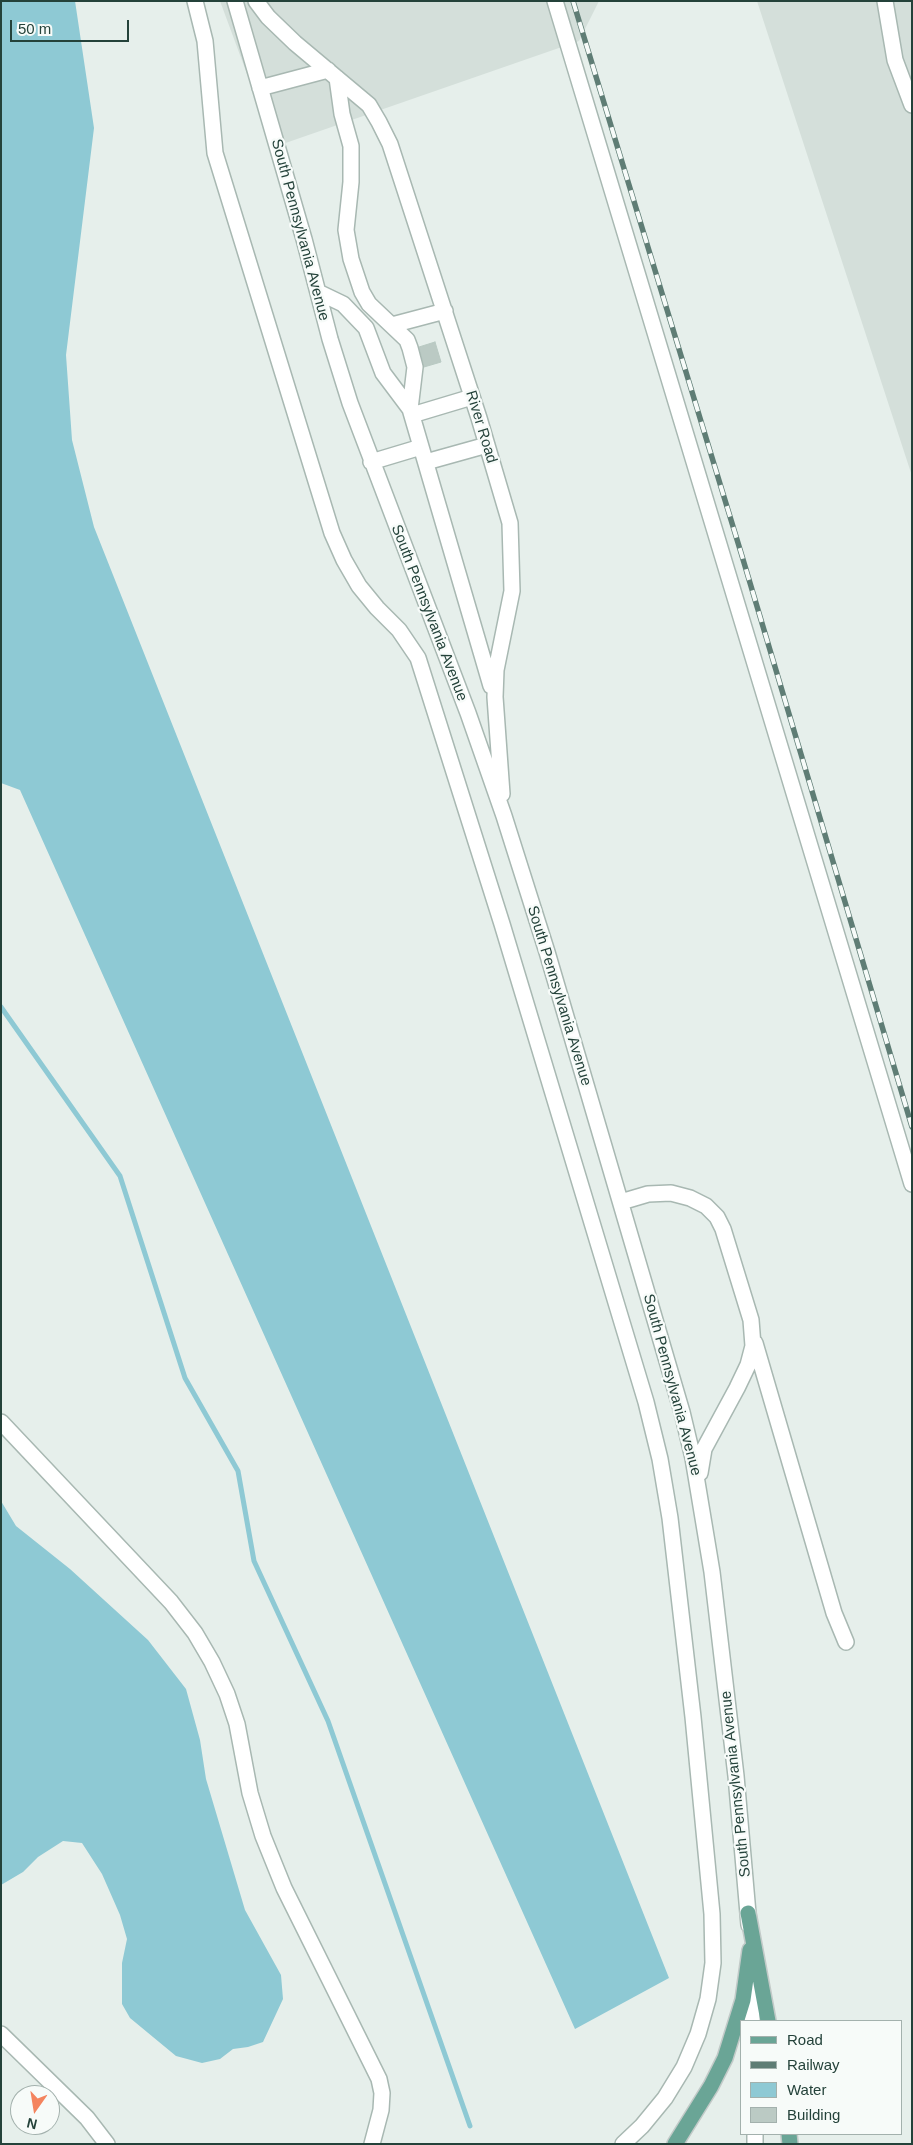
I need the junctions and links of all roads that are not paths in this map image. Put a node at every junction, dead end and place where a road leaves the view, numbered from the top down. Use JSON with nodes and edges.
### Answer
{"nodes":[{"id":1,"x":196,"y":1,"type":"edge"},
{"id":2,"x":235,"y":1,"type":"edge"},
{"id":3,"x":256,"y":1,"type":"edge"},
{"id":4,"x":555,"y":1,"type":"edge"},
{"id":5,"x":885,"y":1,"type":"edge"},
{"id":6,"x":333,"y":74,"type":"junction"},
{"id":7,"x":260,"y":88,"type":"junction"},
{"id":8,"x":912,"y":105,"type":"edge"},
{"id":9,"x":318,"y":292,"type":"junction"},
{"id":10,"x":445,"y":311,"type":"junction"},
{"id":11,"x":392,"y":326,"type":"junction"},
{"id":12,"x":472,"y":397,"type":"junction"},
{"id":13,"x":411,"y":412,"type":"junction"},
{"id":14,"x":487,"y":445,"type":"junction"},
{"id":15,"x":421,"y":447,"type":"junction"},
{"id":16,"x":372,"y":462,"type":"junction"},
{"id":17,"x":426,"y":462,"type":"junction"},
{"id":18,"x":495,"y":697,"type":"junction"},
{"id":19,"x":504,"y":816,"type":"junction"},
{"id":20,"x":912,"y":1184,"type":"edge"},
{"id":21,"x":621,"y":1202,"type":"junction"},
{"id":22,"x":753,"y":1336,"type":"junction"},
{"id":23,"x":1,"y":1422,"type":"edge"},
{"id":24,"x":701,"y":1502,"type":"junction"},
{"id":25,"x":846,"y":1642,"type":"dead end"},
{"id":26,"x":748,"y":1913,"type":"junction"},
{"id":27,"x":750,"y":1950,"type":"junction"},
{"id":28,"x":752,"y":2020,"type":"edge"},
{"id":29,"x":768,"y":2020,"type":"edge"},
{"id":30,"x":1,"y":2034,"type":"edge"},
{"id":31,"x":108,"y":2144,"type":"edge"},
{"id":32,"x":372,"y":2144,"type":"edge"},
{"id":33,"x":624,"y":2144,"type":"edge"},
{"id":34,"x":675,"y":2144,"type":"edge"}],
"edges":[{"from":1,"to":33,"type":"street"},
{"from":2,"to":7,"type":"street","name":"South Pennsylvania Avenue"},
{"from":3,"to":6,"type":"street","name":"River Road"},
{"from":4,"to":20,"type":"street"},
{"from":5,"to":8,"type":"street"},
{"from":6,"to":7,"type":"street"},
{"from":6,"to":10,"type":"street","name":"River Road"},
{"from":6,"to":11,"type":"street"},
{"from":7,"to":9,"type":"street","name":"South Pennsylvania Avenue"},
{"from":9,"to":13,"type":"street"},
{"from":9,"to":16,"type":"street","name":"South Pennsylvania Avenue"},
{"from":10,"to":11,"type":"street"},
{"from":10,"to":12,"type":"street","name":"River Road"},
{"from":11,"to":13,"type":"street"},
{"from":12,"to":13,"type":"street"},
{"from":12,"to":14,"type":"street","name":"River Road"},
{"from":13,"to":15,"type":"street"},
{"from":14,"to":17,"type":"street"},
{"from":14,"to":18,"type":"street","name":"River Road"},
{"from":15,"to":16,"type":"street"},
{"from":15,"to":17,"type":"street"},
{"from":16,"to":19,"type":"street","name":"South Pennsylvania Avenue"},
{"from":17,"to":18,"type":"street"},
{"from":18,"to":19,"type":"street","name":"River Road"},
{"from":19,"to":21,"type":"street","name":"South Pennsylvania Avenue"},
{"from":21,"to":22,"type":"street"},
{"from":21,"to":24,"type":"street","name":"South Pennsylvania Avenue"},
{"from":22,"to":24,"type":"street"},
{"from":22,"to":25,"type":"street"},
{"from":23,"to":32,"type":"street"},
{"from":24,"to":26,"type":"street","name":"South Pennsylvania Avenue"},
{"from":26,"to":27,"type":"street","name":"South Pennsylvania Avenue"},
{"from":26,"to":29,"type":"main road"},
{"from":27,"to":28,"type":"street","name":"South Pennsylvania Avenue"},
{"from":27,"to":34,"type":"main road"},
{"from":30,"to":31,"type":"street"}]}
